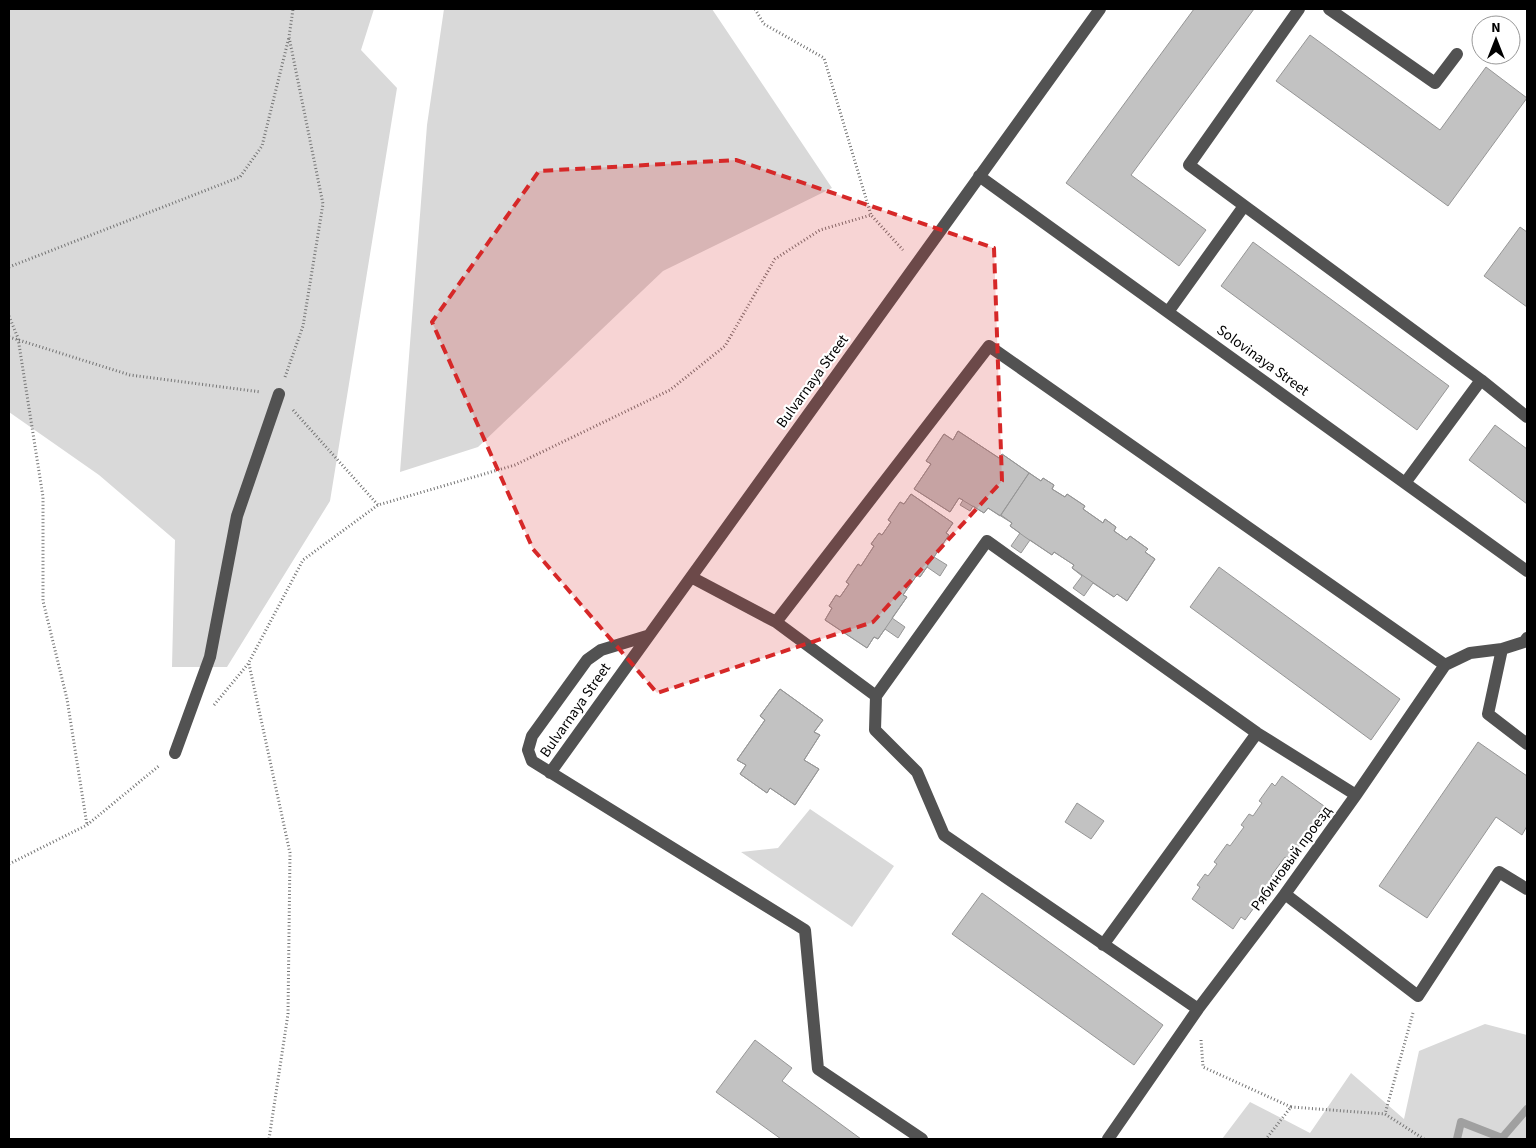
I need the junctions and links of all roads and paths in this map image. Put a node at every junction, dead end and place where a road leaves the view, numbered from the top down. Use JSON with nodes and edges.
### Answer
{"nodes":[{"id":1,"x":293,"y":9,"type":"edge"},
{"id":2,"x":755,"y":9,"type":"edge"},
{"id":3,"x":1100,"y":9,"type":"edge"},
{"id":4,"x":1300,"y":9,"type":"edge"},
{"id":5,"x":1328,"y":9,"type":"edge"},
{"id":6,"x":289,"y":37,"type":"junction"},
{"id":7,"x":1457,"y":54,"type":"dead end"},
{"id":8,"x":979,"y":176,"type":"junction"},
{"id":9,"x":1244,"y":206,"type":"junction"},
{"id":10,"x":872,"y":215,"type":"junction"},
{"id":11,"x":916,"y":264,"type":"junction"},
{"id":12,"x":9,"y":267,"type":"edge"},
{"id":13,"x":1168,"y":312,"type":"junction"},
{"id":14,"x":9,"y":316,"type":"edge"},
{"id":15,"x":9,"y":337,"type":"edge"},
{"id":16,"x":18,"y":338,"type":"junction"},
{"id":17,"x":1481,"y":380,"type":"junction"},
{"id":18,"x":279,"y":394,"type":"junction"},
{"id":19,"x":1527,"y":417,"type":"edge"},
{"id":20,"x":1405,"y":483,"type":"junction"},
{"id":21,"x":378,"y":505,"type":"junction"},
{"id":22,"x":1527,"y":571,"type":"edge"},
{"id":23,"x":691,"y":577,"type":"junction"},
{"id":24,"x":776,"y":622,"type":"junction"},
{"id":25,"x":647,"y":636,"type":"junction"},
{"id":26,"x":1527,"y":638,"type":"edge"},
{"id":27,"x":1502,"y":649,"type":"junction"},
{"id":28,"x":248,"y":664,"type":"junction"},
{"id":29,"x":1445,"y":665,"type":"junction"},
{"id":30,"x":876,"y":696,"type":"junction"},
{"id":31,"x":212,"y":708,"type":"dead end"},
{"id":32,"x":1257,"y":733,"type":"junction"},
{"id":33,"x":1527,"y":744,"type":"edge"},
{"id":34,"x":175,"y":753,"type":"joint"},
{"id":35,"x":550,"y":773,"type":"junction"},
{"id":36,"x":1356,"y":795,"type":"junction"},
{"id":37,"x":87,"y":825,"type":"junction"},
{"id":38,"x":9,"y":864,"type":"edge"},
{"id":39,"x":1527,"y":888,"type":"edge"},
{"id":40,"x":1285,"y":894,"type":"junction"},
{"id":41,"x":1104,"y":945,"type":"junction"},
{"id":42,"x":1418,"y":996,"type":"junction"},
{"id":43,"x":1198,"y":1009,"type":"junction"},
{"id":44,"x":1291,"y":1107,"type":"junction"},
{"id":45,"x":1385,"y":1114,"type":"junction"},
{"id":46,"x":268,"y":1139,"type":"edge"},
{"id":47,"x":922,"y":1139,"type":"edge"},
{"id":48,"x":1108,"y":1139,"type":"edge"},
{"id":49,"x":1266,"y":1139,"type":"edge"},
{"id":50,"x":1424,"y":1139,"type":"edge"}],
"edges":[{"from":1,"to":6,"type":"path"},
{"from":2,"to":10,"type":"path"},
{"from":3,"to":8,"type":"street","name":"Bulvarnaya Street"},
{"from":4,"to":9,"type":"street"},
{"from":5,"to":7,"type":"street"},
{"from":6,"to":12,"type":"path"},
{"from":6,"to":18,"type":"path"},
{"from":8,"to":11,"type":"street","name":"Bulvarnaya Street"},
{"from":8,"to":13,"type":"street","name":"Solovinaya Street"},
{"from":9,"to":13,"type":"street"},
{"from":9,"to":17,"type":"street"},
{"from":10,"to":11,"type":"path"},
{"from":10,"to":21,"type":"path"},
{"from":11,"to":23,"type":"street","name":"Bulvarnaya Street"},
{"from":13,"to":20,"type":"street","name":"Solovinaya Street"},
{"from":14,"to":16,"type":"path"},
{"from":15,"to":16,"type":"path"},
{"from":16,"to":18,"type":"path"},
{"from":16,"to":37,"type":"path"},
{"from":17,"to":19,"type":"street"},
{"from":17,"to":20,"type":"street"},
{"from":18,"to":21,"type":"path"},
{"from":18,"to":34,"type":"street"},
{"from":20,"to":22,"type":"street","name":"Solovinaya Street"},
{"from":21,"to":28,"type":"path"},
{"from":23,"to":24,"type":"street"},
{"from":23,"to":25,"type":"street","name":"Bulvarnaya Street"},
{"from":24,"to":29,"type":"street"},
{"from":24,"to":30,"type":"street"},
{"from":25,"to":35,"type":"street","name":"Bulvarnaya Street"},
{"from":25,"to":35,"type":"street"},
{"from":26,"to":27,"type":"street","name":"Рябиновый проезд"},
{"from":27,"to":29,"type":"street","name":"Рябиновый проезд"},
{"from":27,"to":33,"type":"street"},
{"from":28,"to":31,"type":"path"},
{"from":28,"to":46,"type":"path"},
{"from":29,"to":36,"type":"street","name":"Рябиновый проезд"},
{"from":30,"to":32,"type":"street"},
{"from":30,"to":41,"type":"street"},
{"from":32,"to":36,"type":"street"},
{"from":32,"to":41,"type":"street"},
{"from":34,"to":37,"type":"path"},
{"from":35,"to":47,"type":"street"},
{"from":36,"to":40,"type":"street","name":"Рябиновый проезд"},
{"from":37,"to":38,"type":"path"},
{"from":39,"to":42,"type":"street"},
{"from":40,"to":42,"type":"street"},
{"from":40,"to":43,"type":"street","name":"Рябиновый проезд"},
{"from":41,"to":43,"type":"street"},
{"from":42,"to":45,"type":"path"},
{"from":43,"to":44,"type":"path"},
{"from":43,"to":48,"type":"street","name":"Рябиновый проезд"},
{"from":44,"to":45,"type":"path"},
{"from":44,"to":49,"type":"path"},
{"from":45,"to":50,"type":"path"}]}
